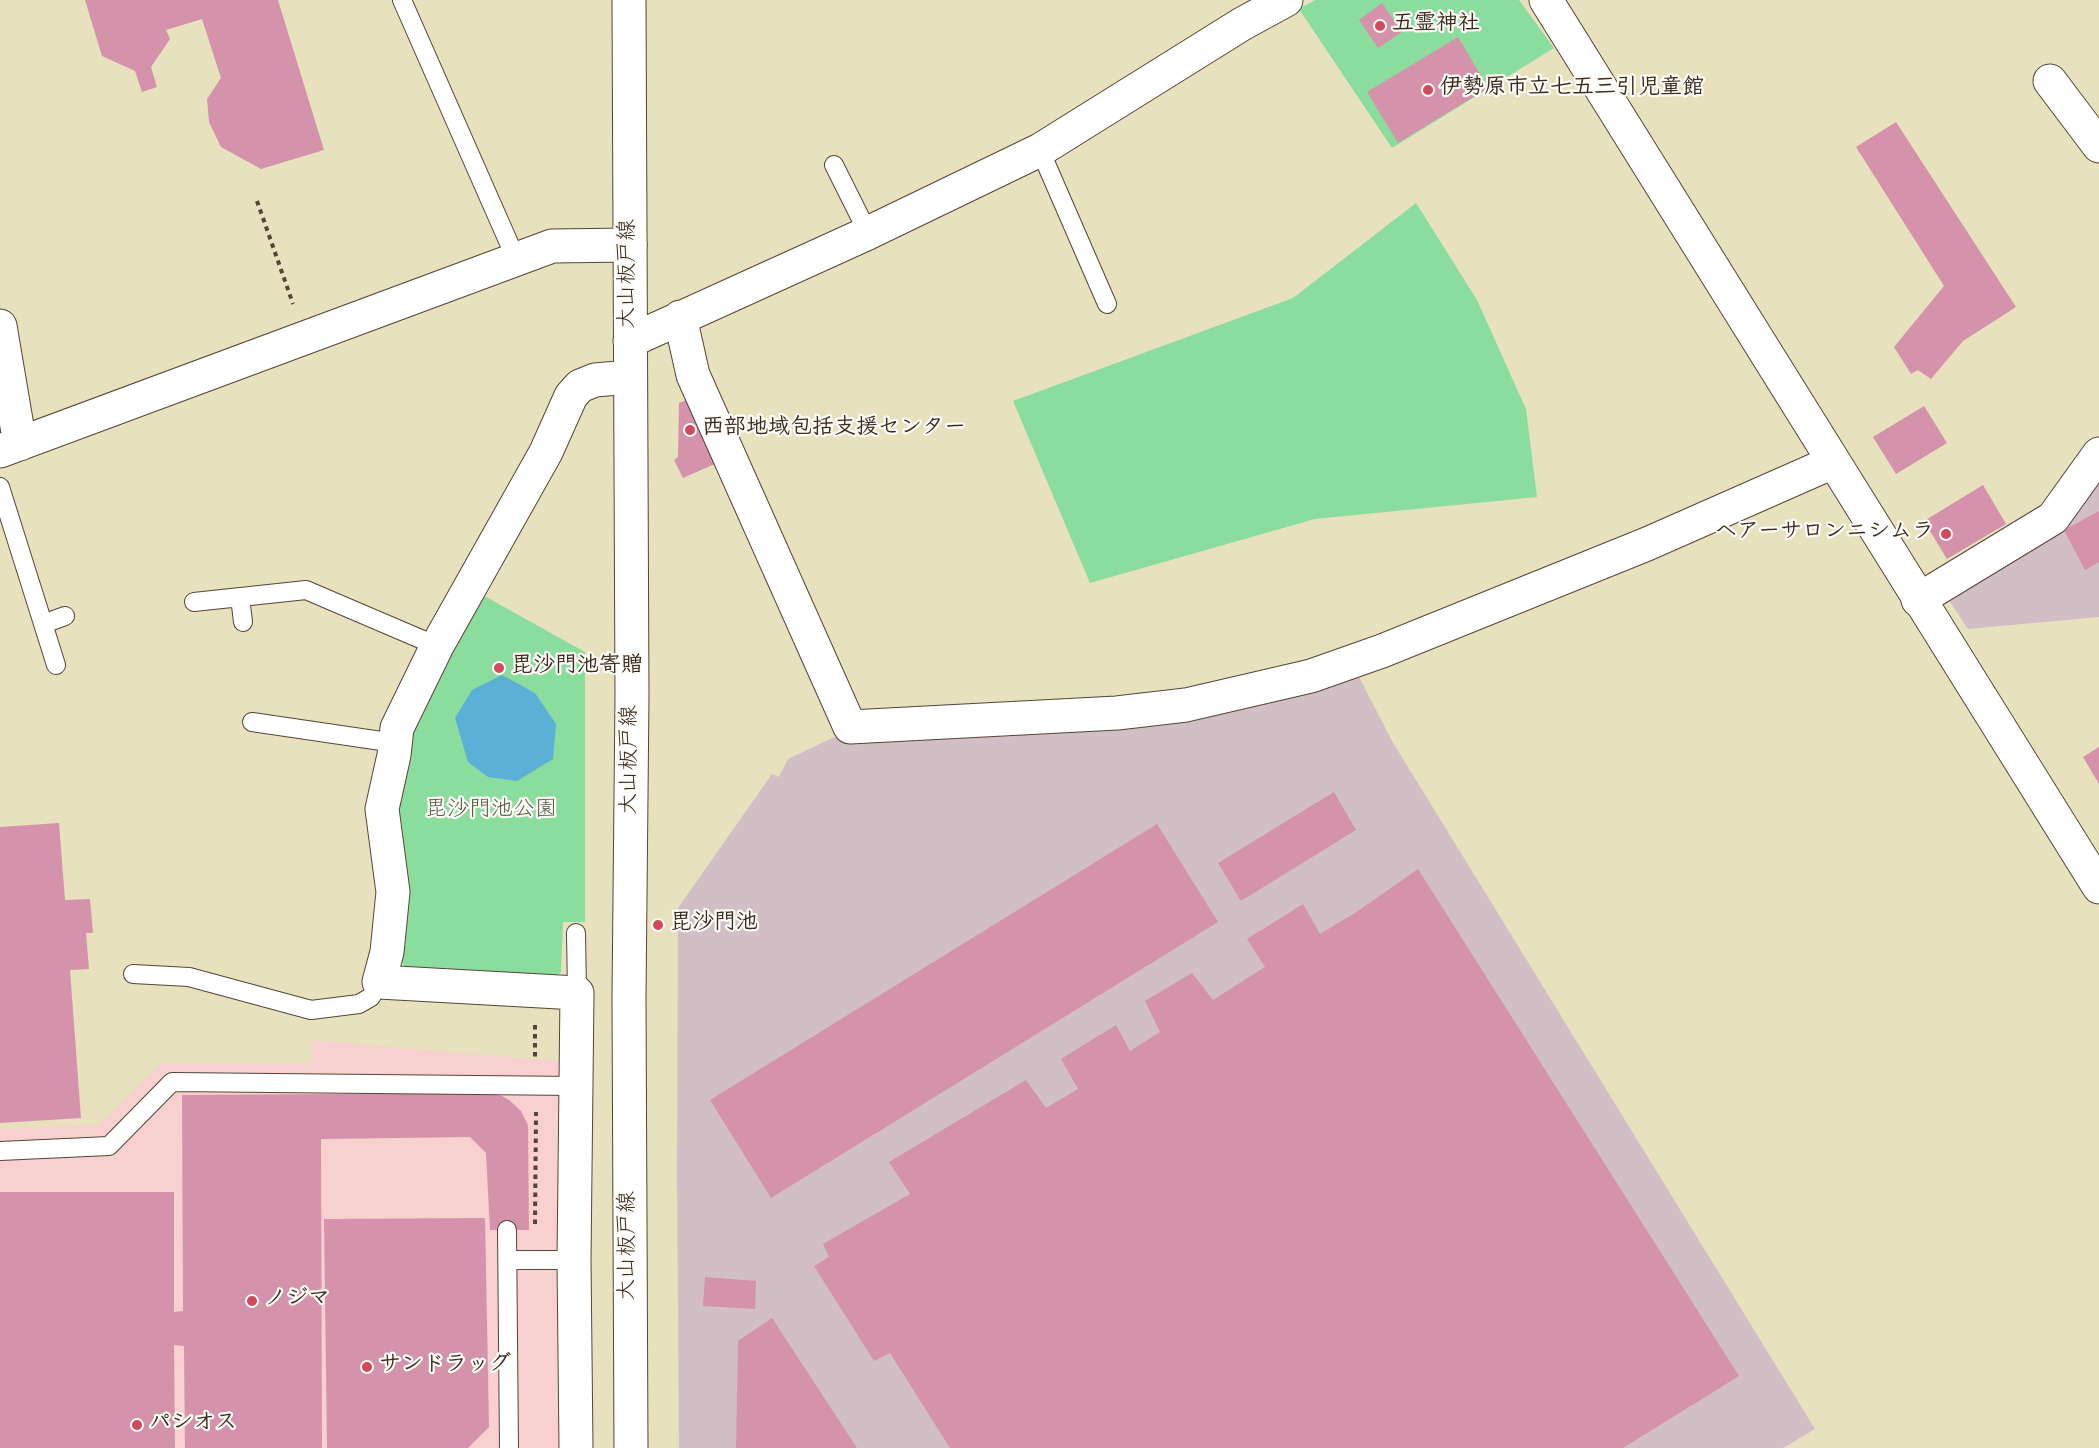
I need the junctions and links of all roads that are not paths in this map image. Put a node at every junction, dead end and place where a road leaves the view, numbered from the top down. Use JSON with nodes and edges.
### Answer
{"nodes":[{"id":1,"x":402,"y":0,"type":"edge"},
{"id":2,"x":629,"y":0,"type":"edge"},
{"id":3,"x":1286,"y":0,"type":"edge"},
{"id":4,"x":1546,"y":0,"type":"edge"},
{"id":5,"x":2050,"y":81,"type":"dead end"},
{"id":6,"x":2099,"y":146,"type":"edge"},
{"id":7,"x":1040,"y":150,"type":"junction"},
{"id":8,"x":834,"y":165,"type":"dead end"},
{"id":9,"x":868,"y":233,"type":"junction"},
{"id":10,"x":630,"y":245,"type":"junction"},
{"id":11,"x":516,"y":259,"type":"junction"},
{"id":12,"x":1107,"y":304,"type":"dead end"},
{"id":13,"x":680,"y":317,"type":"junction"},
{"id":14,"x":0,"y":326,"type":"edge"},
{"id":15,"x":630,"y":340,"type":"junction"},
{"id":16,"x":630,"y":377,"type":"junction"},
{"id":17,"x":10,"y":447,"type":"edge"},
{"id":18,"x":2099,"y":454,"type":"edge"},
{"id":19,"x":1833,"y":462,"type":"junction"},
{"id":20,"x":0,"y":487,"type":"edge"},
{"id":21,"x":240,"y":597,"type":"junction"},
{"id":22,"x":1918,"y":600,"type":"junction"},
{"id":23,"x":194,"y":602,"type":"dead end"},
{"id":24,"x":65,"y":616,"type":"dead end"},
{"id":25,"x":243,"y":622,"type":"dead end"},
{"id":26,"x":43,"y":624,"type":"junction"},
{"id":27,"x":437,"y":646,"type":"junction"},
{"id":28,"x":56,"y":665,"type":"dead end"},
{"id":29,"x":252,"y":722,"type":"dead end"},
{"id":30,"x":395,"y":743,"type":"junction"},
{"id":31,"x":2099,"y":887,"type":"edge"},
{"id":32,"x":576,"y":933,"type":"dead end"},
{"id":33,"x":133,"y":974,"type":"dead end"},
{"id":34,"x":379,"y":982,"type":"junction"},
{"id":35,"x":577,"y":993,"type":"junction"},
{"id":36,"x":576,"y":1086,"type":"junction"},
{"id":37,"x":0,"y":1151,"type":"edge"},
{"id":38,"x":507,"y":1230,"type":"dead end"},
{"id":39,"x":508,"y":1260,"type":"junction"},
{"id":40,"x":574,"y":1260,"type":"junction"},
{"id":41,"x":509,"y":1448,"type":"edge"},
{"id":42,"x":576,"y":1448,"type":"edge"},
{"id":43,"x":631,"y":1448,"type":"edge"}],
"edges":[{"from":1,"to":11,"type":"lane"},
{"from":2,"to":10,"type":"street","name":"大山板戸線"},
{"from":3,"to":7,"type":"street"},
{"from":4,"to":19,"type":"street"},
{"from":5,"to":6,"type":"street"},
{"from":7,"to":9,"type":"street"},
{"from":7,"to":12,"type":"lane"},
{"from":8,"to":9,"type":"lane"},
{"from":9,"to":13,"type":"street"},
{"from":10,"to":11,"type":"street"},
{"from":10,"to":15,"type":"street","name":"大山板戸線"},
{"from":11,"to":17,"type":"street"},
{"from":13,"to":15,"type":"street"},
{"from":13,"to":19,"type":"street"},
{"from":14,"to":17,"type":"street"},
{"from":15,"to":16,"type":"street","name":"大山板戸線"},
{"from":16,"to":27,"type":"street"},
{"from":16,"to":43,"type":"street","name":"大山板戸線"},
{"from":18,"to":22,"type":"street"},
{"from":19,"to":22,"type":"street"},
{"from":20,"to":26,"type":"lane"},
{"from":21,"to":23,"type":"lane"},
{"from":21,"to":25,"type":"lane"},
{"from":21,"to":27,"type":"lane"},
{"from":22,"to":31,"type":"street"},
{"from":24,"to":26,"type":"lane"},
{"from":26,"to":28,"type":"lane"},
{"from":27,"to":30,"type":"street"},
{"from":29,"to":30,"type":"lane"},
{"from":30,"to":34,"type":"street"},
{"from":32,"to":35,"type":"lane"},
{"from":33,"to":34,"type":"lane"},
{"from":34,"to":35,"type":"street"},
{"from":35,"to":36,"type":"street"},
{"from":36,"to":37,"type":"lane"},
{"from":36,"to":40,"type":"street"},
{"from":38,"to":39,"type":"lane"},
{"from":39,"to":40,"type":"lane"},
{"from":39,"to":41,"type":"lane"},
{"from":40,"to":42,"type":"street"}]}
